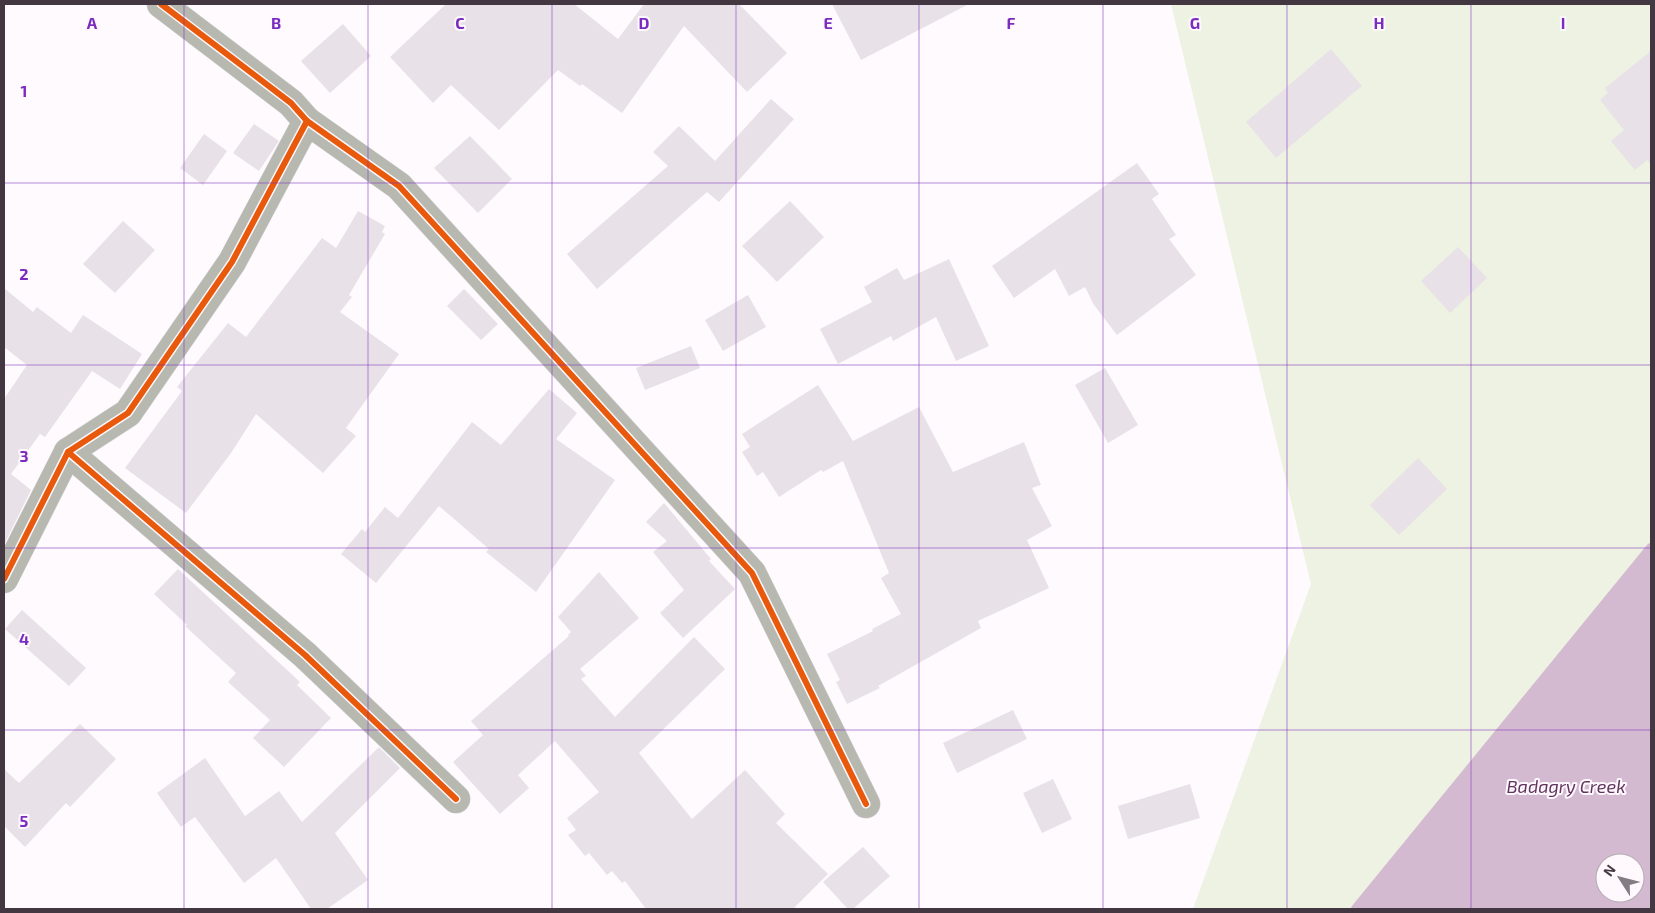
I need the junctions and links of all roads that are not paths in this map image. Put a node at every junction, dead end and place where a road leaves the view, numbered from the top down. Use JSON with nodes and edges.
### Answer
{"nodes":[{"id":1,"x":161,"y":4,"type":"edge"},
{"id":2,"x":307,"y":121,"type":"junction"},
{"id":3,"x":68,"y":452,"type":"junction"},
{"id":4,"x":4,"y":579,"type":"edge"},
{"id":5,"x":456,"y":799,"type":"dead end"},
{"id":6,"x":866,"y":804,"type":"dead end"}],
"edges":[{"from":1,"to":2,"type":"street"},
{"from":2,"to":3,"type":"street"},
{"from":2,"to":6,"type":"street"},
{"from":3,"to":4,"type":"street"},
{"from":3,"to":5,"type":"street"}]}
